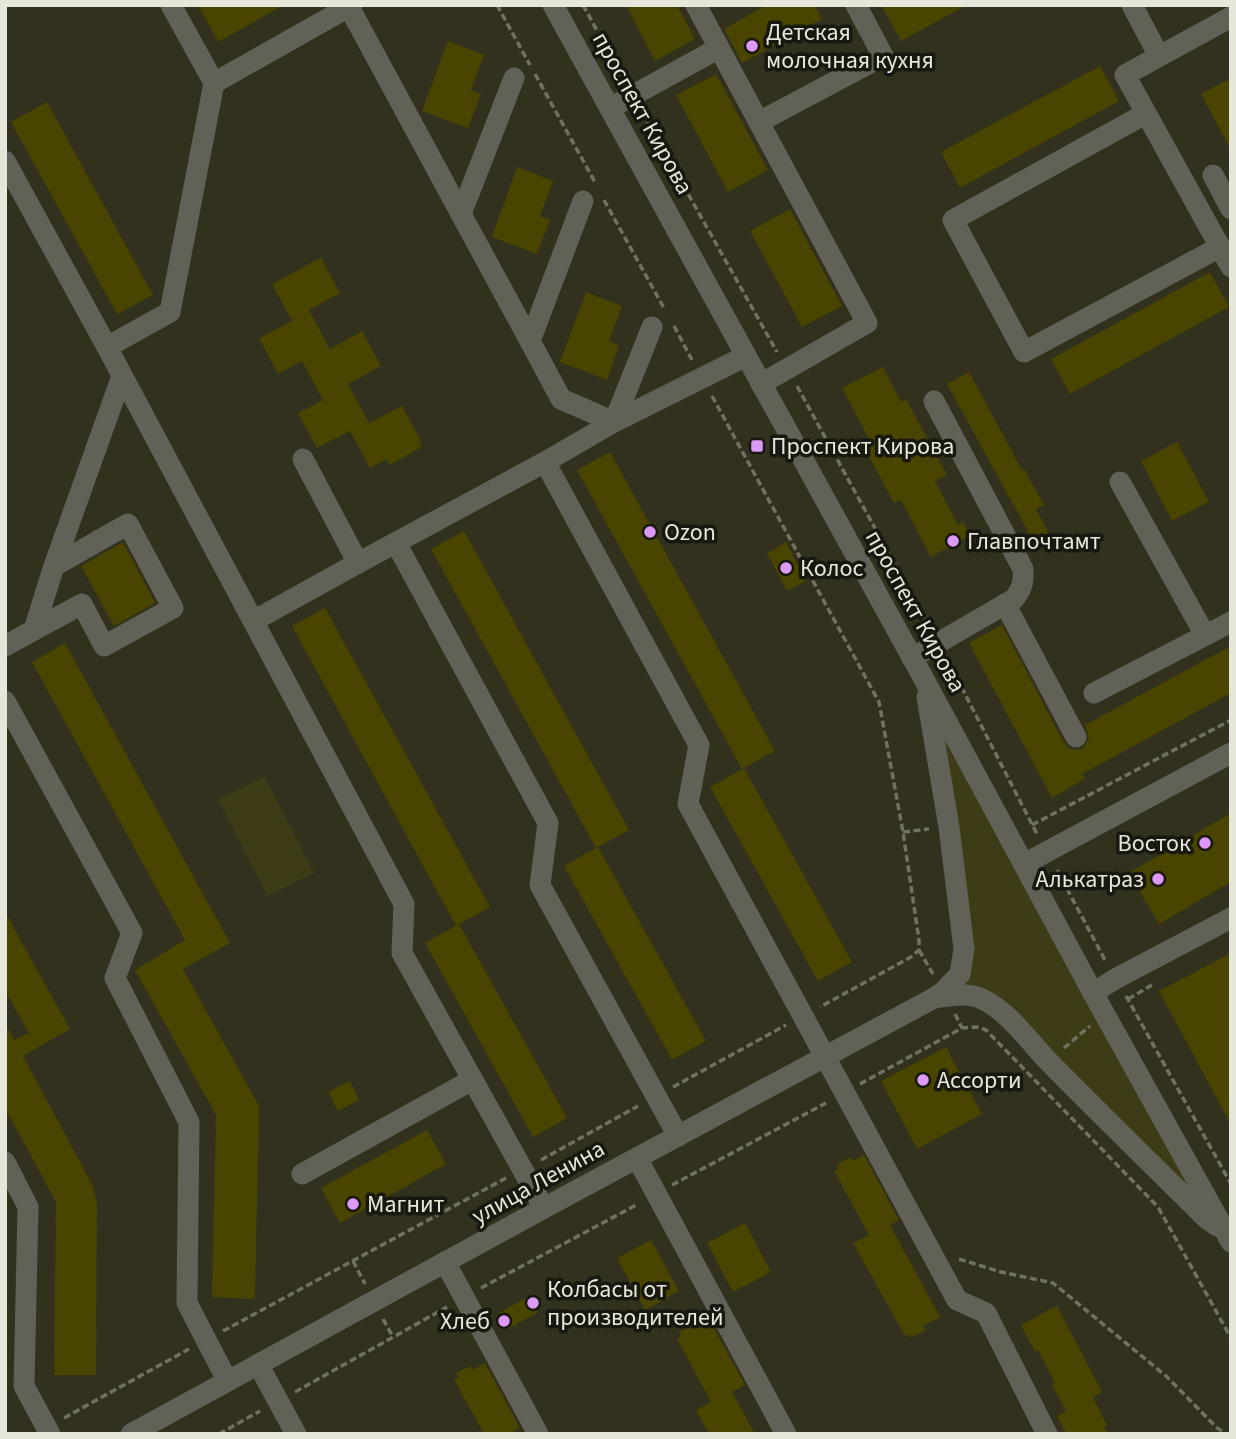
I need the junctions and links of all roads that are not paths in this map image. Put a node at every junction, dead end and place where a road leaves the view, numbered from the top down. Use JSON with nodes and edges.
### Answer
{"nodes":[{"id":1,"x":172,"y":5,"type":"edge"},
{"id":2,"x":553,"y":5,"type":"edge"},
{"id":3,"x":696,"y":5,"type":"edge"},
{"id":4,"x":856,"y":5,"type":"edge"},
{"id":5,"x":1132,"y":5,"type":"edge"},
{"id":6,"x":351,"y":6,"type":"edge"},
{"id":7,"x":1231,"y":17,"type":"edge"},
{"id":8,"x":719,"y":48,"type":"junction"},
{"id":9,"x":1159,"y":55,"type":"junction"},
{"id":10,"x":514,"y":78,"type":"dead end"},
{"id":11,"x":214,"y":83,"type":"junction"},
{"id":12,"x":610,"y":107,"type":"junction"},
{"id":13,"x":1145,"y":114,"type":"junction"},
{"id":14,"x":759,"y":122,"type":"junction"},
{"id":15,"x":5,"y":161,"type":"edge"},
{"id":16,"x":1213,"y":175,"type":"dead end"},
{"id":17,"x":594,"y":195,"type":"road end"},
{"id":18,"x":1231,"y":209,"type":"edge"},
{"id":19,"x":461,"y":214,"type":"junction"},
{"id":20,"x":1220,"y":247,"type":"junction"},
{"id":21,"x":1231,"y":267,"type":"edge"},
{"id":22,"x":652,"y":327,"type":"dead end"},
{"id":23,"x":530,"y":341,"type":"junction"},
{"id":24,"x":107,"y":347,"type":"junction"},
{"id":25,"x":746,"y":356,"type":"junction"},
{"id":26,"x":122,"y":376,"type":"junction"},
{"id":27,"x":761,"y":384,"type":"junction"},
{"id":28,"x":934,"y":401,"type":"dead end"},
{"id":29,"x":614,"y":422,"type":"junction"},
{"id":30,"x":303,"y":459,"type":"dead end"},
{"id":31,"x":545,"y":462,"type":"junction"},
{"id":32,"x":1120,"y":482,"type":"dead end"},
{"id":33,"x":396,"y":543,"type":"junction"},
{"id":34,"x":358,"y":564,"type":"junction"},
{"id":35,"x":54,"y":566,"type":"junction"},
{"id":36,"x":1005,"y":604,"type":"junction"},
{"id":37,"x":253,"y":621,"type":"junction"},
{"id":38,"x":1231,"y":622,"type":"edge"},
{"id":39,"x":34,"y":630,"type":"junction"},
{"id":40,"x":1205,"y":635,"type":"junction"},
{"id":41,"x":5,"y":646,"type":"edge"},
{"id":42,"x":912,"y":658,"type":"junction"},
{"id":43,"x":925,"y":681,"type":"junction"},
{"id":44,"x":1094,"y":693,"type":"dead end"},
{"id":45,"x":5,"y":701,"type":"edge"},
{"id":46,"x":1076,"y":737,"type":"dead end"},
{"id":47,"x":1231,"y":753,"type":"edge"},
{"id":48,"x":1024,"y":864,"type":"junction"},
{"id":49,"x":1231,"y":918,"type":"edge"},
{"id":50,"x":1093,"y":993,"type":"junction"},
{"id":51,"x":934,"y":998,"type":"junction"},
{"id":52,"x":825,"y":1057,"type":"junction"},
{"id":53,"x":472,"y":1080,"type":"junction"},
{"id":54,"x":678,"y":1136,"type":"junction"},
{"id":55,"x":637,"y":1158,"type":"junction"},
{"id":56,"x":5,"y":1162,"type":"edge"},
{"id":57,"x":302,"y":1174,"type":"dead end"},
{"id":58,"x":544,"y":1208,"type":"junction"},
{"id":59,"x":1229,"y":1234,"type":"edge"},
{"id":60,"x":445,"y":1262,"type":"junction"},
{"id":61,"x":258,"y":1364,"type":"junction"},
{"id":62,"x":227,"y":1380,"type":"junction"},
{"id":63,"x":48,"y":1431,"type":"edge"},
{"id":64,"x":131,"y":1434,"type":"edge"},
{"id":65,"x":296,"y":1434,"type":"edge"},
{"id":66,"x":538,"y":1434,"type":"edge"},
{"id":67,"x":786,"y":1434,"type":"edge"},
{"id":68,"x":1047,"y":1434,"type":"edge"}],
"edges":[{"from":1,"to":11,"type":"street"},
{"from":2,"to":12,"type":"street","name":"проспект Кирова"},
{"from":3,"to":8,"type":"street"},
{"from":4,"to":14,"type":"street"},
{"from":5,"to":9,"type":"street"},
{"from":6,"to":11,"type":"street"},
{"from":6,"to":19,"type":"street"},
{"from":7,"to":9,"type":"street"},
{"from":8,"to":12,"type":"street"},
{"from":8,"to":14,"type":"street"},
{"from":9,"to":13,"type":"street"},
{"from":10,"to":19,"type":"street"},
{"from":11,"to":24,"type":"street"},
{"from":12,"to":25,"type":"street","name":"проспект Кирова"},
{"from":13,"to":20,"type":"street"},
{"from":13,"to":20,"type":"street"},
{"from":14,"to":27,"type":"street"},
{"from":15,"to":24,"type":"street"},
{"from":16,"to":18,"type":"street"},
{"from":17,"to":23,"type":"street"},
{"from":19,"to":23,"type":"street"},
{"from":20,"to":21,"type":"street"},
{"from":22,"to":29,"type":"street"},
{"from":23,"to":29,"type":"street"},
{"from":24,"to":26,"type":"street"},
{"from":25,"to":27,"type":"street","name":"проспект Кирова"},
{"from":25,"to":29,"type":"street"},
{"from":26,"to":35,"type":"street"},
{"from":26,"to":37,"type":"street"},
{"from":27,"to":42,"type":"street","name":"проспект Кирова"},
{"from":28,"to":36,"type":"street"},
{"from":29,"to":31,"type":"street"},
{"from":30,"to":34,"type":"street"},
{"from":31,"to":33,"type":"street"},
{"from":31,"to":52,"type":"street"},
{"from":32,"to":40,"type":"street"},
{"from":33,"to":34,"type":"street"},
{"from":33,"to":54,"type":"street"},
{"from":34,"to":37,"type":"street"},
{"from":35,"to":39,"type":"street"},
{"from":35,"to":39,"type":"street"},
{"from":36,"to":42,"type":"street"},
{"from":36,"to":46,"type":"street"},
{"from":37,"to":53,"type":"street"},
{"from":38,"to":40,"type":"street"},
{"from":39,"to":41,"type":"street"},
{"from":40,"to":44,"type":"street"},
{"from":42,"to":43,"type":"street","name":"проспект Кирова"},
{"from":43,"to":48,"type":"street","name":"проспект Кирова"},
{"from":43,"to":51,"type":"street"},
{"from":45,"to":62,"type":"street"},
{"from":47,"to":48,"type":"street"},
{"from":48,"to":50,"type":"street","name":"проспект Кирова"},
{"from":49,"to":50,"type":"street"},
{"from":50,"to":59,"type":"street","name":"проспект Кирова"},
{"from":51,"to":52,"type":"street","name":"улица Ленина"},
{"from":51,"to":59,"type":"street"},
{"from":52,"to":54,"type":"street","name":"улица Ленина"},
{"from":52,"to":68,"type":"street"},
{"from":53,"to":57,"type":"street"},
{"from":53,"to":58,"type":"street"},
{"from":54,"to":55,"type":"street","name":"улица Ленина"},
{"from":55,"to":58,"type":"street","name":"улица Ленина"},
{"from":55,"to":67,"type":"street"},
{"from":56,"to":63,"type":"street"},
{"from":58,"to":60,"type":"street","name":"улица Ленина"},
{"from":60,"to":61,"type":"street","name":"улица Ленина"},
{"from":60,"to":66,"type":"street"},
{"from":61,"to":62,"type":"street","name":"улица Ленина"},
{"from":61,"to":65,"type":"street"},
{"from":62,"to":64,"type":"street","name":"улица Ленина"}]}
